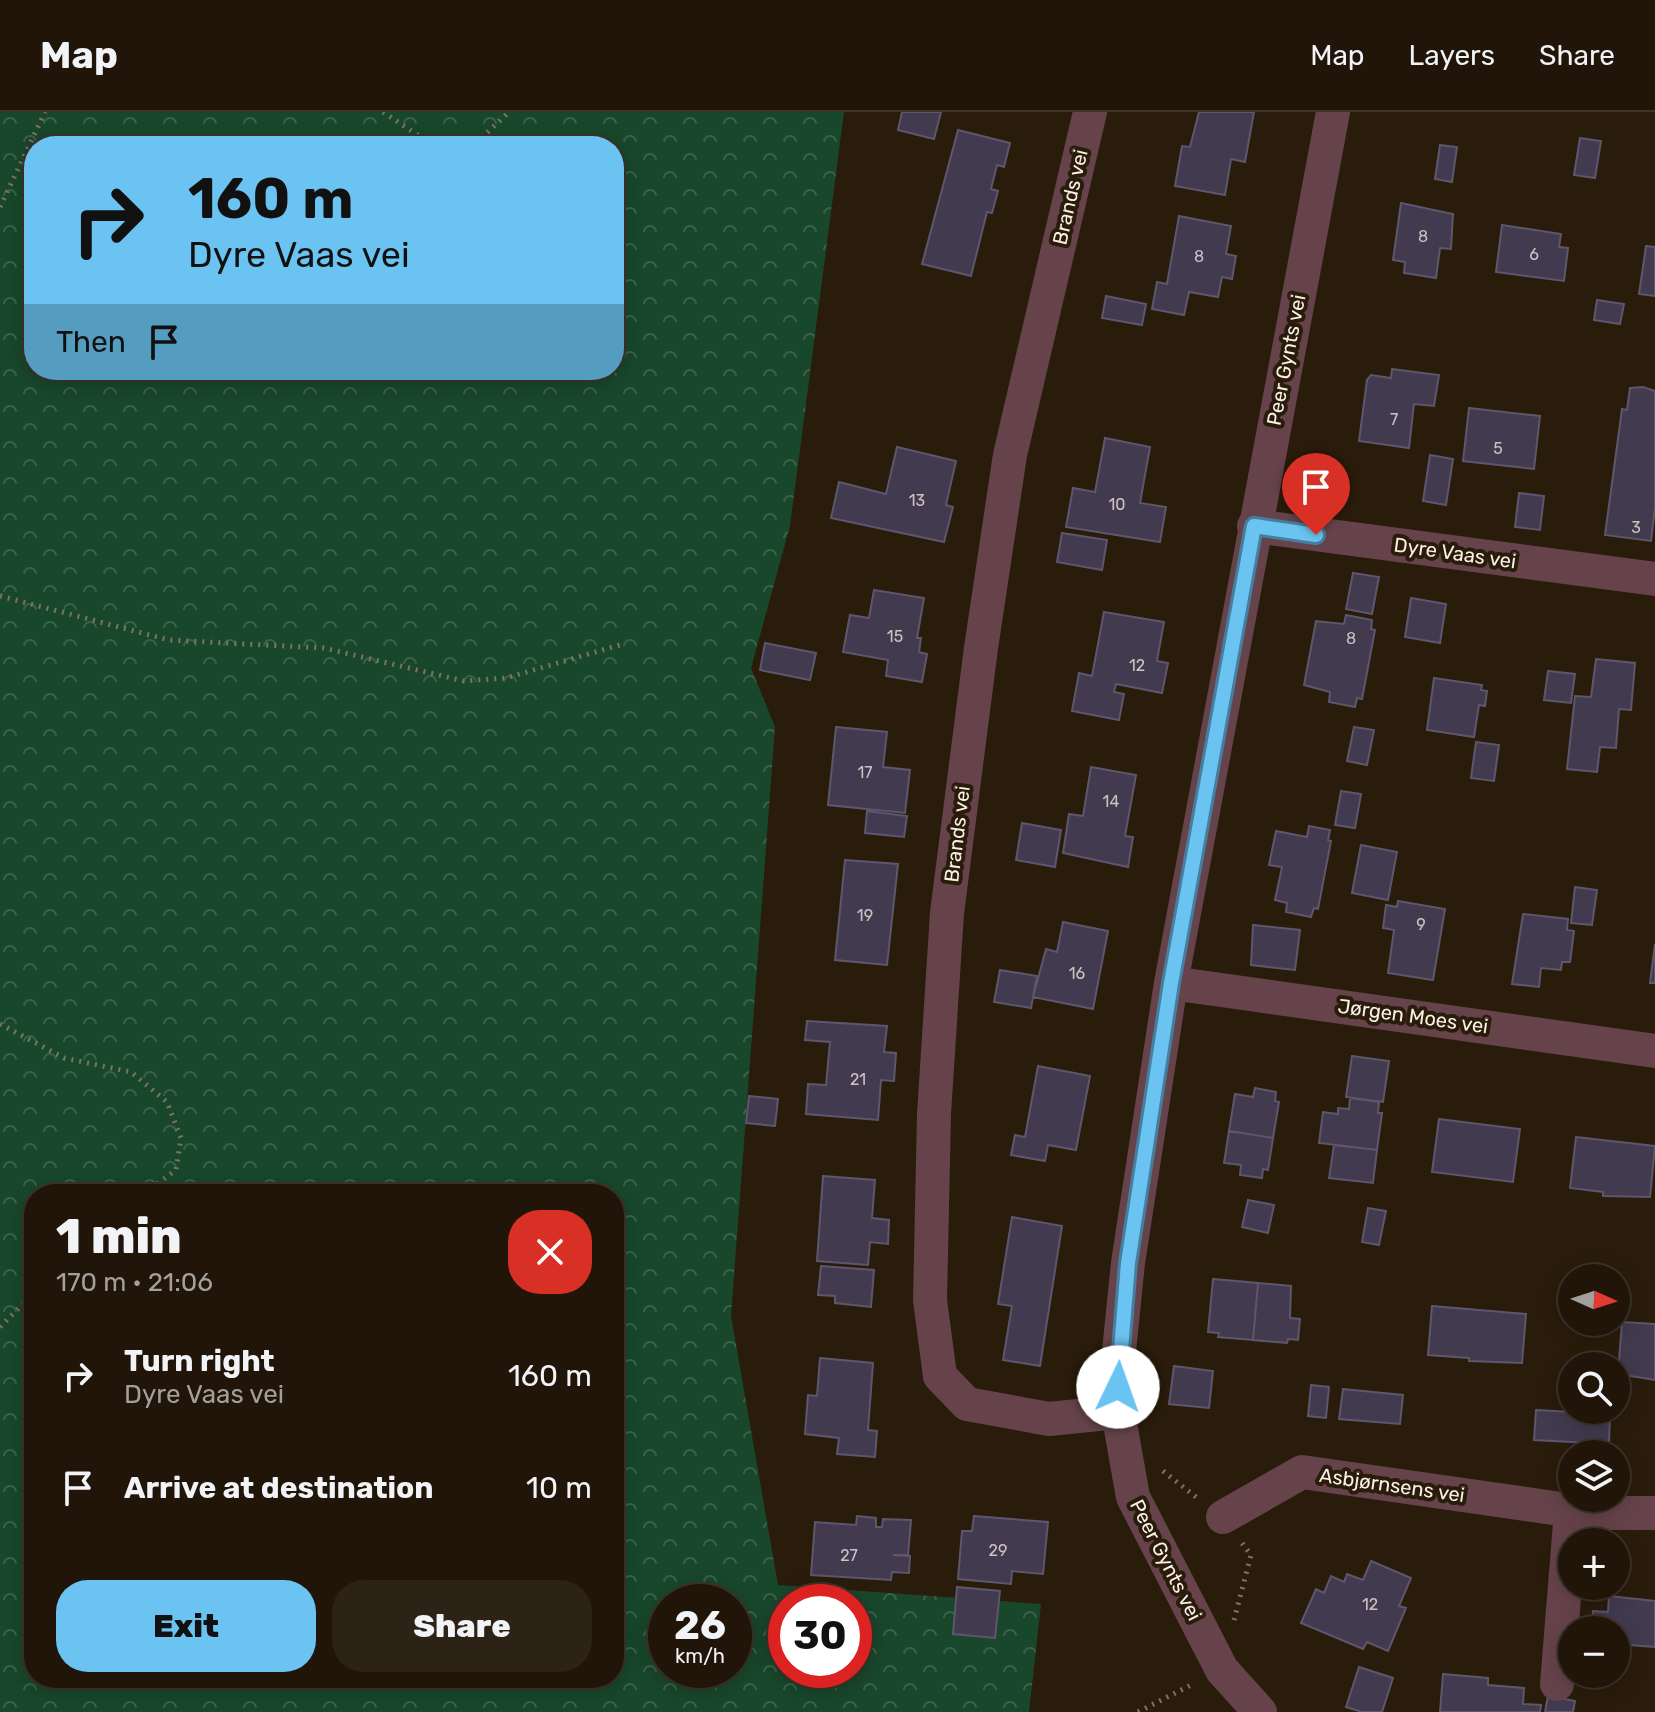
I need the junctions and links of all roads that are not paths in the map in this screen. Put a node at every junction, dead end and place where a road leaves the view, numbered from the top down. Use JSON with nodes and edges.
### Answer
{"nodes":[{"id":1,"x":1090,"y":112,"type":"edge"},
{"id":2,"x":1333,"y":112,"type":"edge"},
{"id":3,"x":1254,"y":526,"type":"junction"},
{"id":4,"x":1655,"y":579,"type":"edge"},
{"id":5,"x":1171,"y":983,"type":"junction"},
{"id":6,"x":1655,"y":1051,"type":"edge"},
{"id":7,"x":1118,"y":1412,"type":"junction"},
{"id":8,"x":1558,"y":1509,"type":"edge"},
{"id":9,"x":1571,"y":1512,"type":"edge"},
{"id":10,"x":1613,"y":1512,"type":"edge"},
{"id":11,"x":1655,"y":1513,"type":"edge"},
{"id":12,"x":1223,"y":1517,"type":"dead end"},
{"id":13,"x":1557,"y":1684,"type":"dead end"},
{"id":14,"x":1260,"y":1712,"type":"edge"}],
"edges":[{"from":1,"to":7,"type":"street","name":"Brands vei"},
{"from":2,"to":3,"type":"street","name":"Peer Gynts vei"},
{"from":3,"to":4,"type":"street","name":"Dyre Vaas vei"},
{"from":3,"to":5,"type":"street","name":"Peer Gynts vei"},
{"from":5,"to":6,"type":"street","name":"Jørgen Moes vei"},
{"from":5,"to":7,"type":"street","name":"Peer Gynts vei"},
{"from":7,"to":14,"type":"street","name":"Peer Gynts vei"},
{"from":8,"to":12,"type":"street","name":"Asbjørnsens vei"},
{"from":9,"to":13,"type":"street"},
{"from":10,"to":11,"type":"street","name":"Asbjørnsens vei"}]}
